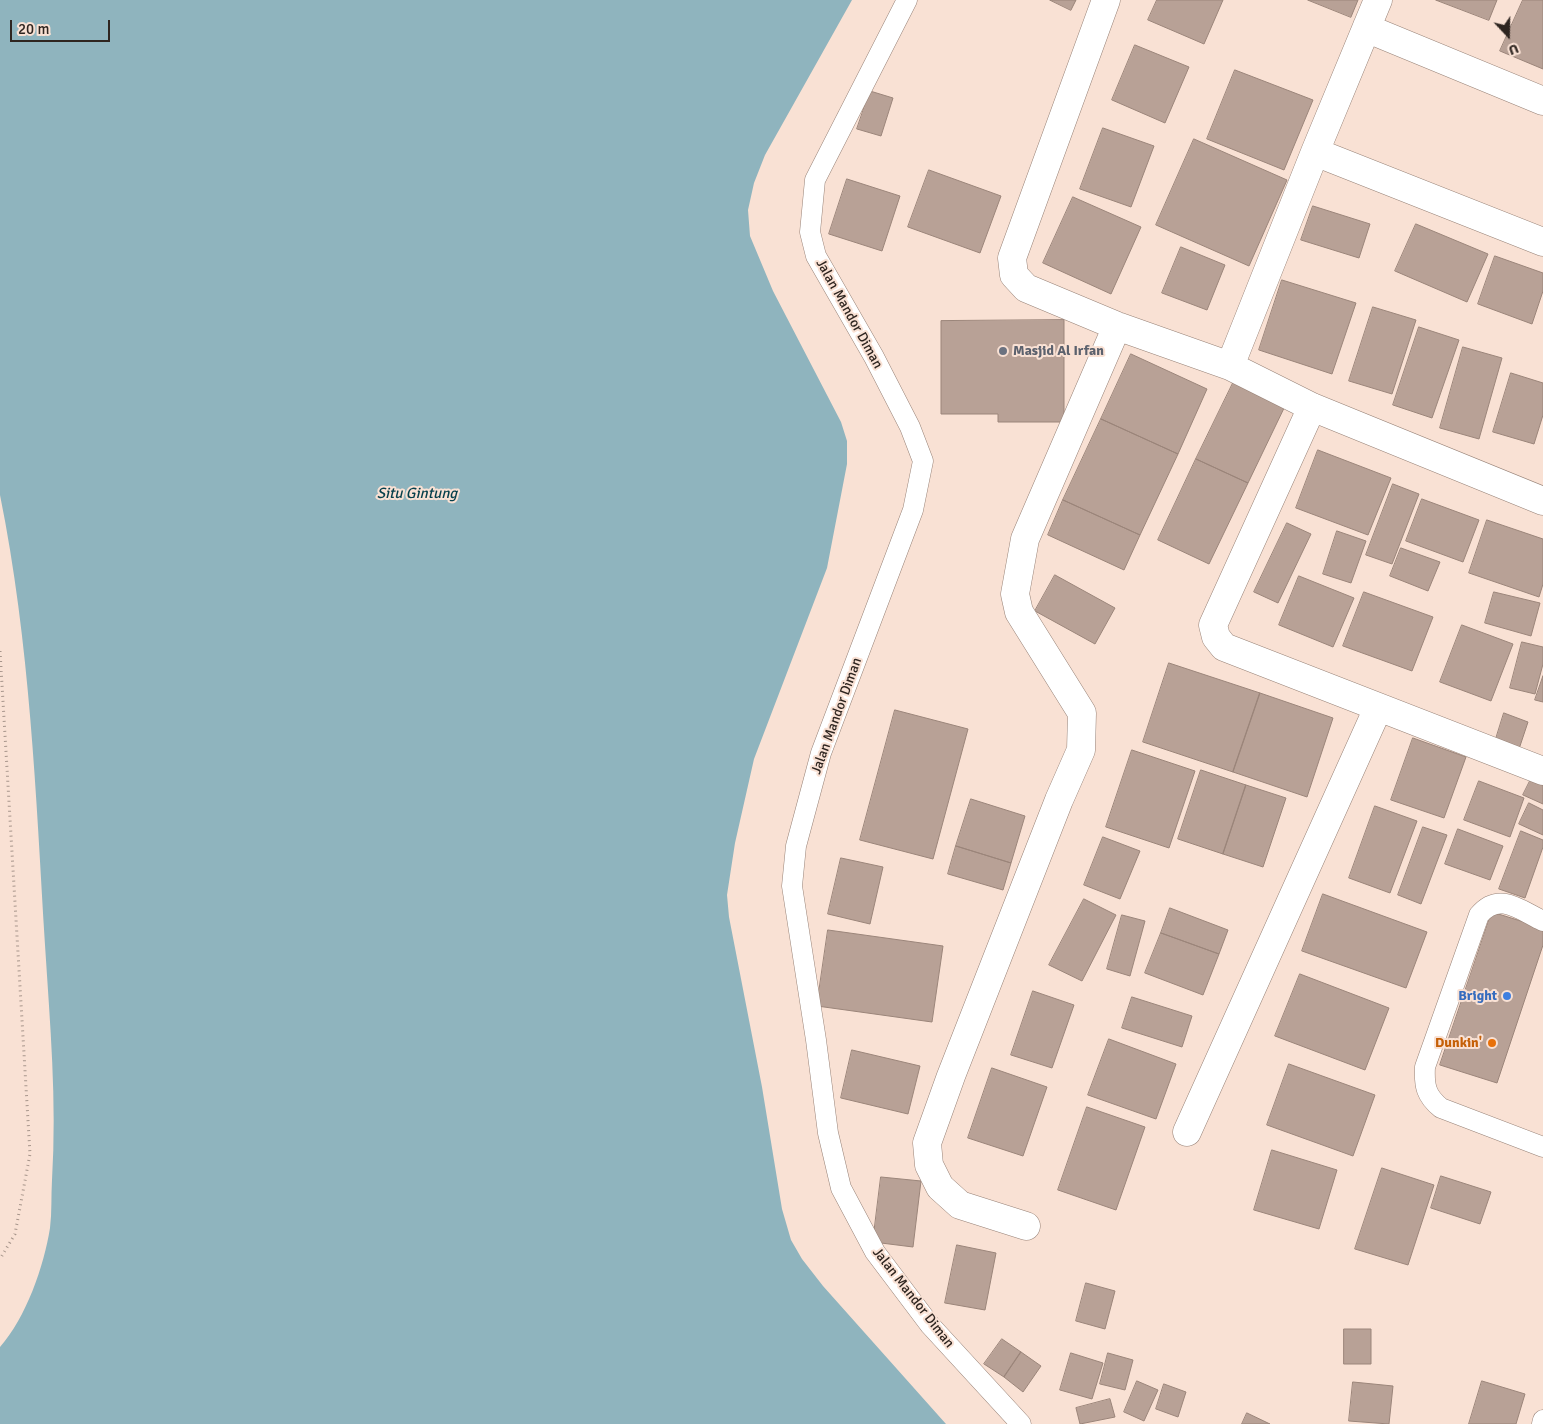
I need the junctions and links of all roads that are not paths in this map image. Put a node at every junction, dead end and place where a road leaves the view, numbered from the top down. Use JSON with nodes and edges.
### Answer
{"nodes":[{"id":1,"x":907,"y":0,"type":"edge"},
{"id":2,"x":1106,"y":0,"type":"edge"},
{"id":3,"x":1378,"y":0,"type":"edge"},
{"id":4,"x":1368,"y":26,"type":"junction"},
{"id":5,"x":1543,"y":101,"type":"edge"},
{"id":6,"x":1315,"y":152,"type":"junction"},
{"id":7,"x":1543,"y":242,"type":"edge"},
{"id":8,"x":1117,"y":326,"type":"junction"},
{"id":9,"x":1230,"y":366,"type":"junction"},
{"id":10,"x":1312,"y":407,"type":"junction"},
{"id":11,"x":1543,"y":501,"type":"edge"},
{"id":12,"x":1378,"y":708,"type":"junction"},
{"id":13,"x":1543,"y":771,"type":"edge"},
{"id":14,"x":1543,"y":921,"type":"edge"},
{"id":15,"x":1188,"y":1132,"type":"dead end"},
{"id":16,"x":1543,"y":1147,"type":"edge"},
{"id":17,"x":1026,"y":1226,"type":"dead end"},
{"id":18,"x":1543,"y":1420,"type":"edge"},
{"id":19,"x":1021,"y":1424,"type":"edge"},
{"id":20,"x":1542,"y":1424,"type":"edge"}],
"edges":[{"from":1,"to":19,"type":"lane","name":"Jalan Mandor Diman"},
{"from":2,"to":8,"type":"street"},
{"from":3,"to":4,"type":"street"},
{"from":4,"to":5,"type":"street"},
{"from":4,"to":6,"type":"street"},
{"from":6,"to":7,"type":"street"},
{"from":6,"to":9,"type":"street"},
{"from":8,"to":9,"type":"street"},
{"from":8,"to":17,"type":"street"},
{"from":9,"to":10,"type":"street"},
{"from":10,"to":11,"type":"street"},
{"from":10,"to":12,"type":"street"},
{"from":12,"to":13,"type":"street"},
{"from":12,"to":15,"type":"street"},
{"from":14,"to":16,"type":"lane"},
{"from":18,"to":20,"type":"lane"}]}
